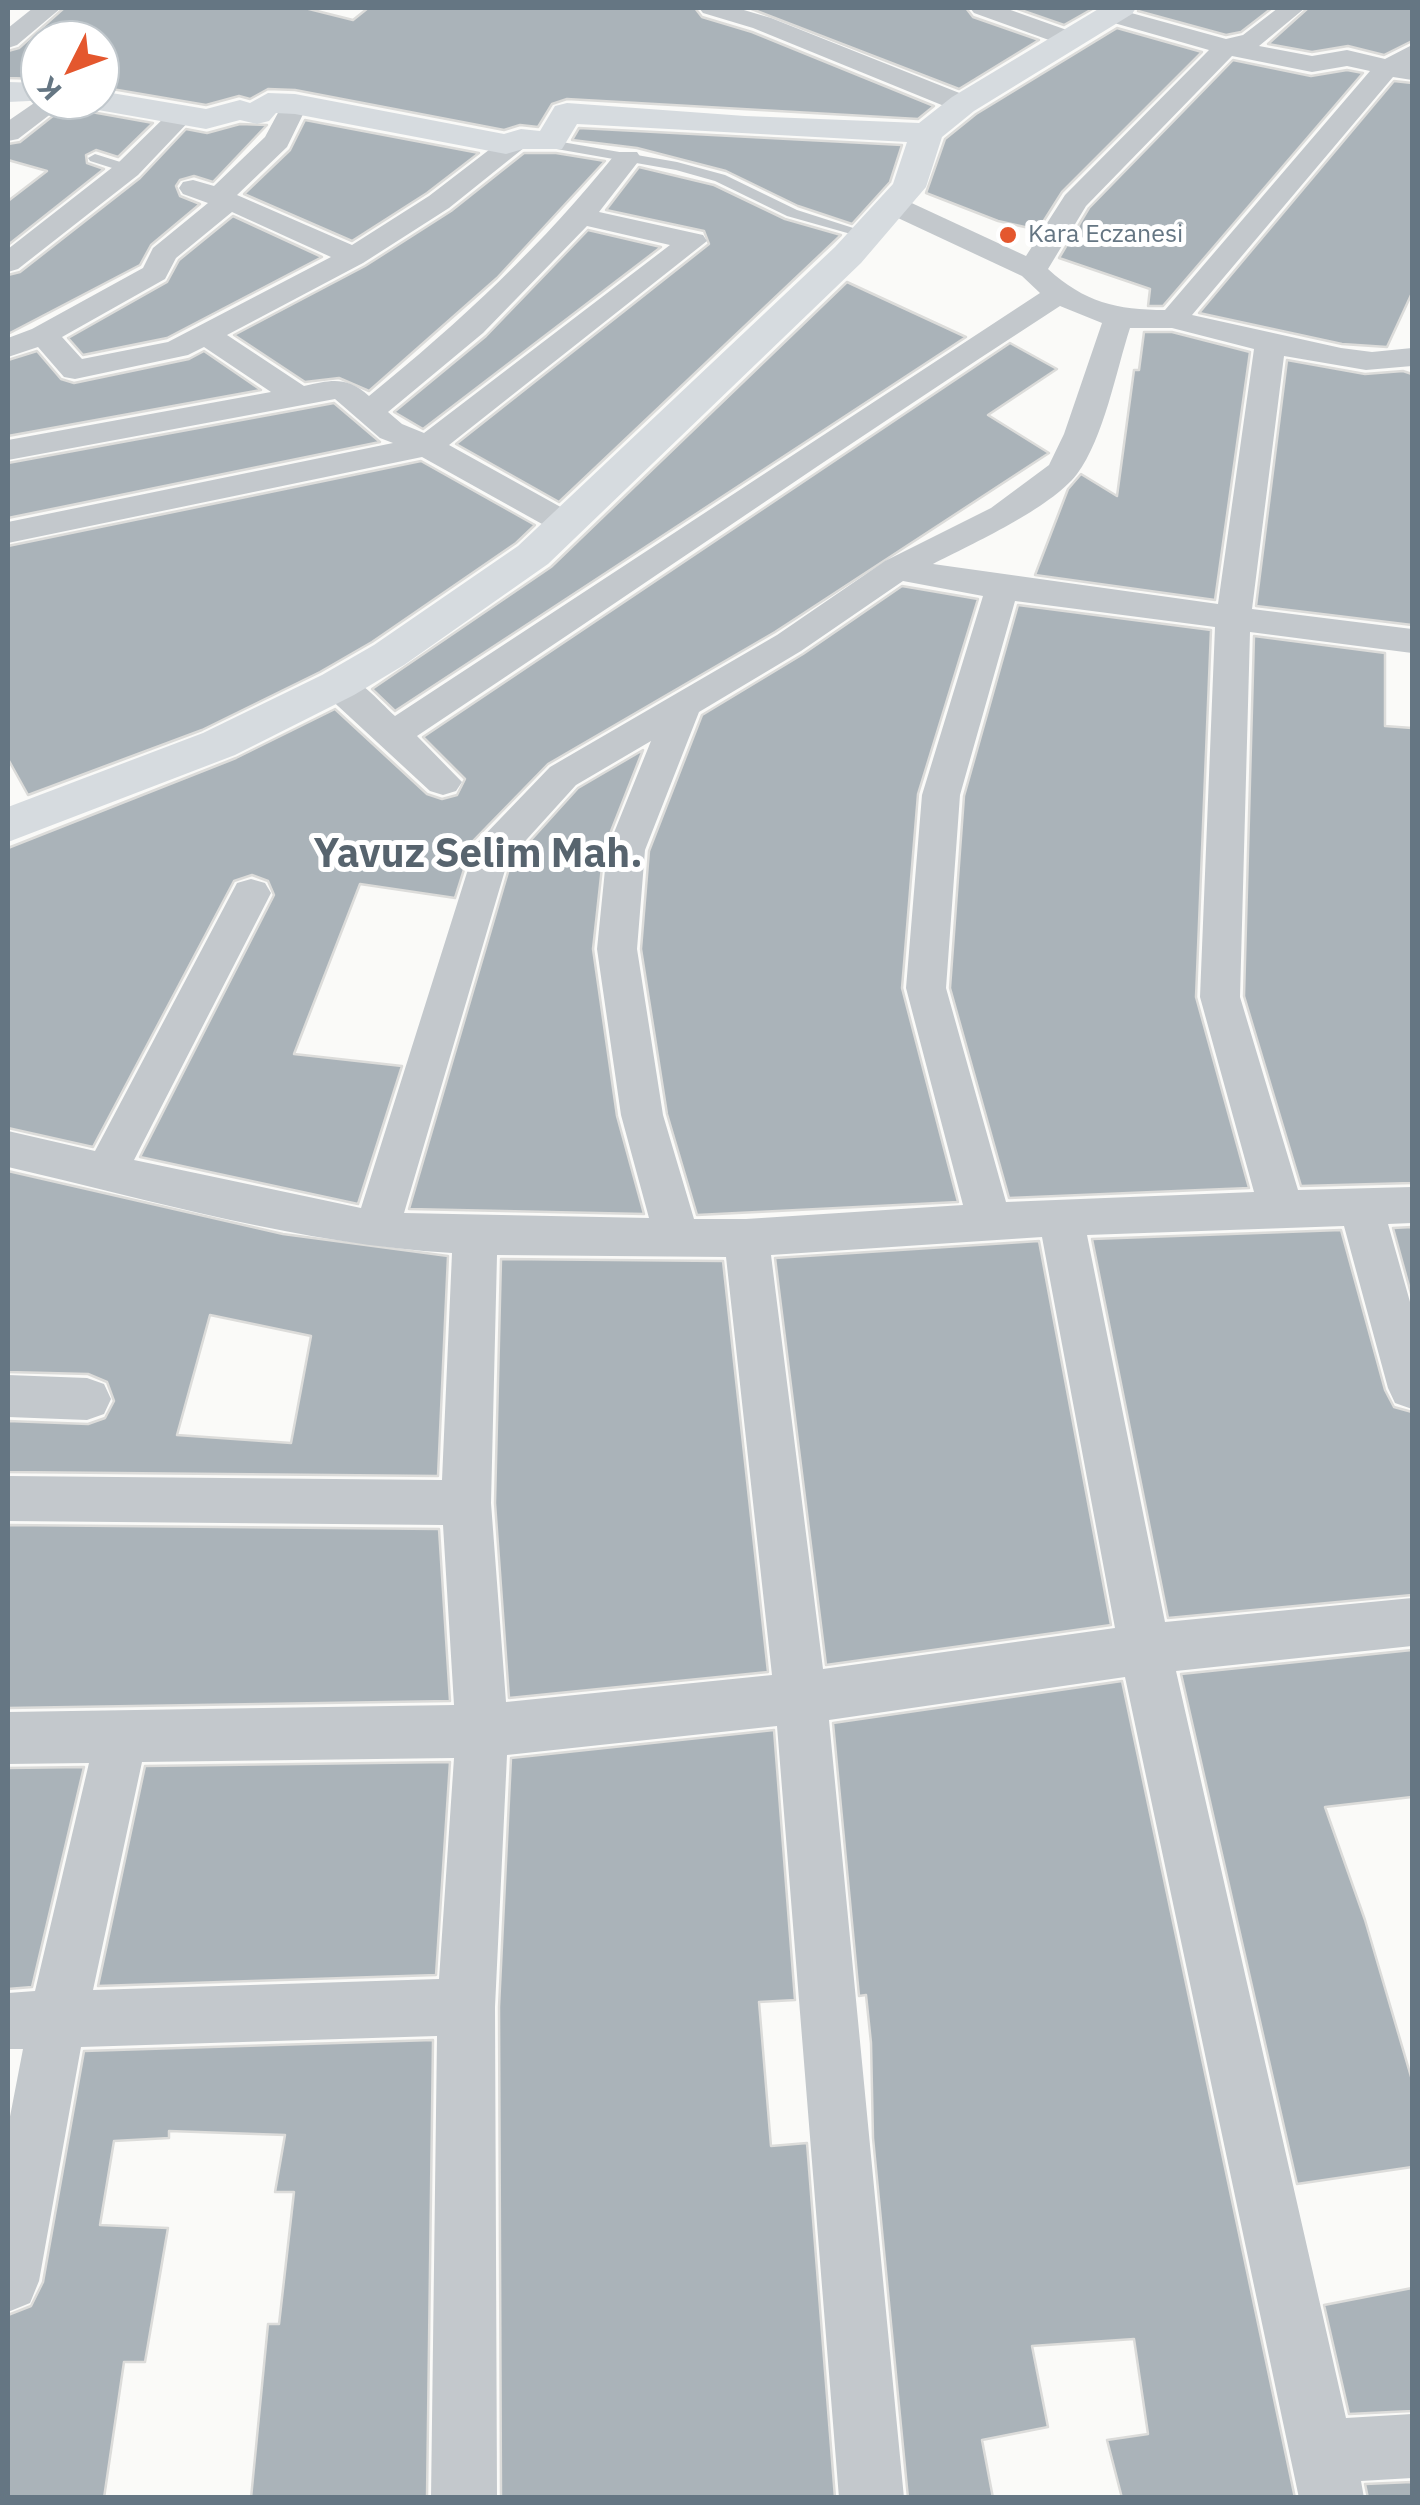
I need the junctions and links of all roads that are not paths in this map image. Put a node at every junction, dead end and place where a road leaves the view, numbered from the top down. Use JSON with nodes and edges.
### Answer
{"nodes":[{"id":1,"x":48,"y":8,"type":"edge"},
{"id":2,"x":712,"y":8,"type":"edge"},
{"id":3,"x":982,"y":8,"type":"edge"},
{"id":4,"x":1293,"y":8,"type":"edge"},
{"id":5,"x":1115,"y":11,"type":"edge"},
{"id":6,"x":772,"y":15,"type":"edge"},
{"id":7,"x":1069,"y":39,"type":"junction"},
{"id":8,"x":8,"y":40,"type":"edge"},
{"id":9,"x":1226,"y":46,"type":"junction"},
{"id":10,"x":1412,"y":53,"type":"edge"},
{"id":11,"x":1399,"y":72,"type":"edge"},
{"id":12,"x":120,"y":104,"type":"edge"},
{"id":13,"x":296,"y":104,"type":"junction"},
{"id":14,"x":963,"y":104,"type":"junction"},
{"id":15,"x":182,"y":115,"type":"junction"},
{"id":16,"x":927,"y":132,"type":"junction"},
{"id":17,"x":521,"y":139,"type":"junction"},
{"id":18,"x":95,"y":158,"type":"dead end"},
{"id":19,"x":627,"y":158,"type":"junction"},
{"id":20,"x":128,"y":169,"type":"junction"},
{"id":21,"x":214,"y":195,"type":"junction"},
{"id":22,"x":893,"y":205,"type":"junction"},
{"id":23,"x":581,"y":216,"type":"junction"},
{"id":24,"x":865,"y":234,"type":"junction"},
{"id":25,"x":354,"y":257,"type":"junction"},
{"id":26,"x":8,"y":262,"type":"edge"},
{"id":27,"x":1045,"y":282,"type":"junction"},
{"id":28,"x":1118,"y":319,"type":"junction"},
{"id":29,"x":1173,"y":319,"type":"junction"},
{"id":30,"x":1412,"y":326,"type":"edge"},
{"id":31,"x":204,"y":334,"type":"junction"},
{"id":32,"x":43,"y":335,"type":"junction"},
{"id":33,"x":1270,"y":344,"type":"junction"},
{"id":34,"x":8,"y":348,"type":"edge"},
{"id":35,"x":1404,"y":356,"type":"edge"},
{"id":36,"x":295,"y":394,"type":"junction"},
{"id":37,"x":370,"y":412,"type":"junction"},
{"id":38,"x":427,"y":446,"type":"junction"},
{"id":39,"x":8,"y":450,"type":"edge"},
{"id":40,"x":563,"y":522,"type":"junction"},
{"id":41,"x":8,"y":533,"type":"edge"},
{"id":42,"x":897,"y":569,"type":"junction"},
{"id":43,"x":1002,"y":588,"type":"junction"},
{"id":44,"x":1233,"y":618,"type":"junction"},
{"id":45,"x":1412,"y":641,"type":"edge"},
{"id":46,"x":338,"y":684,"type":"junction"},
{"id":47,"x":682,"y":708,"type":"junction"},
{"id":48,"x":393,"y":735,"type":"junction"},
{"id":49,"x":443,"y":782,"type":"dead end"},
{"id":50,"x":8,"y":826,"type":"edge"},
{"id":51,"x":251,"y":893,"type":"dead end"},
{"id":52,"x":8,"y":1149,"type":"edge"},
{"id":53,"x":106,"y":1172,"type":"junction"},
{"id":54,"x":1412,"y":1205,"type":"edge"},
{"id":55,"x":1281,"y":1208,"type":"junction"},
{"id":56,"x":1361,"y":1208,"type":"junction"},
{"id":57,"x":1061,"y":1218,"type":"junction"},
{"id":58,"x":990,"y":1224,"type":"junction"},
{"id":59,"x":377,"y":1230,"type":"junction"},
{"id":60,"x":475,"y":1236,"type":"junction"},
{"id":61,"x":746,"y":1238,"type":"junction"},
{"id":62,"x":677,"y":1239,"type":"junction"},
{"id":63,"x":1412,"y":1388,"type":"edge"},
{"id":64,"x":8,"y":1396,"type":"edge"},
{"id":65,"x":86,"y":1399,"type":"dead end"},
{"id":66,"x":8,"y":1498,"type":"edge"},
{"id":67,"x":466,"y":1503,"type":"junction"},
{"id":68,"x":1412,"y":1622,"type":"edge"},
{"id":69,"x":1145,"y":1649,"type":"junction"},
{"id":70,"x":801,"y":1698,"type":"junction"},
{"id":71,"x":482,"y":1731,"type":"junction"},
{"id":72,"x":8,"y":1738,"type":"edge"},
{"id":73,"x":121,"y":1739,"type":"junction"},
{"id":74,"x":466,"y":2007,"type":"junction"},
{"id":75,"x":32,"y":2021,"type":"edge"},
{"id":76,"x":8,"y":2282,"type":"edge"},
{"id":77,"x":1412,"y":2446,"type":"edge"},
{"id":78,"x":1329,"y":2474,"type":"edge"},
{"id":79,"x":464,"y":2498,"type":"edge"},
{"id":80,"x":872,"y":2498,"type":"edge"}],
"edges":[{"from":1,"to":8,"type":"street"},
{"from":2,"to":6,"type":"street"},
{"from":3,"to":7,"type":"street"},
{"from":4,"to":9,"type":"street"},
{"from":5,"to":7,"type":"street"},
{"from":5,"to":9,"type":"street"},
{"from":6,"to":14,"type":"street"},
{"from":7,"to":14,"type":"street"},
{"from":9,"to":11,"type":"street"},
{"from":9,"to":27,"type":"street"},
{"from":10,"to":11,"type":"street"},
{"from":11,"to":29,"type":"street"},
{"from":12,"to":15,"type":"street"},
{"from":13,"to":15,"type":"street"},
{"from":13,"to":17,"type":"street"},
{"from":13,"to":21,"type":"street"},
{"from":14,"to":16,"type":"street"},
{"from":15,"to":20,"type":"street"},
{"from":16,"to":17,"type":"street"},
{"from":16,"to":22,"type":"street"},
{"from":17,"to":19,"type":"lane"},
{"from":17,"to":25,"type":"street"},
{"from":18,"to":20,"type":"lane"},
{"from":19,"to":23,"type":"street"},
{"from":19,"to":24,"type":"lane"},
{"from":20,"to":26,"type":"street"},
{"from":21,"to":25,"type":"street"},
{"from":21,"to":32,"type":"street"},
{"from":22,"to":24,"type":"street"},
{"from":22,"to":27,"type":"street"},
{"from":23,"to":37,"type":"street"},
{"from":23,"to":38,"type":"street"},
{"from":24,"to":40,"type":"street"},
{"from":25,"to":31,"type":"street"},
{"from":27,"to":28,"type":"street"},
{"from":27,"to":48,"type":"street"},
{"from":28,"to":29,"type":"street"},
{"from":28,"to":42,"type":"street"},
{"from":29,"to":33,"type":"street"},
{"from":30,"to":35,"type":"street"},
{"from":31,"to":32,"type":"street"},
{"from":31,"to":36,"type":"street"},
{"from":32,"to":34,"type":"street"},
{"from":33,"to":35,"type":"street"},
{"from":33,"to":44,"type":"street"},
{"from":36,"to":37,"type":"street"},
{"from":36,"to":39,"type":"street"},
{"from":37,"to":38,"type":"street"},
{"from":38,"to":40,"type":"street"},
{"from":38,"to":41,"type":"street"},
{"from":40,"to":46,"type":"street"},
{"from":42,"to":43,"type":"street"},
{"from":42,"to":47,"type":"street"},
{"from":43,"to":44,"type":"street"},
{"from":43,"to":58,"type":"street"},
{"from":44,"to":45,"type":"street"},
{"from":44,"to":55,"type":"street"},
{"from":46,"to":48,"type":"street"},
{"from":46,"to":50,"type":"street"},
{"from":47,"to":59,"type":"street"},
{"from":47,"to":62,"type":"street"},
{"from":48,"to":49,"type":"street"},
{"from":51,"to":53,"type":"street"},
{"from":52,"to":53,"type":"street"},
{"from":53,"to":59,"type":"street"},
{"from":54,"to":56,"type":"street"},
{"from":55,"to":56,"type":"street"},
{"from":55,"to":57,"type":"street"},
{"from":56,"to":63,"type":"street"},
{"from":57,"to":58,"type":"street"},
{"from":57,"to":69,"type":"street"},
{"from":58,"to":61,"type":"street"},
{"from":59,"to":60,"type":"street"},
{"from":60,"to":62,"type":"street"},
{"from":60,"to":67,"type":"street"},
{"from":61,"to":62,"type":"street"},
{"from":61,"to":70,"type":"street"},
{"from":64,"to":65,"type":"street"},
{"from":66,"to":67,"type":"street"},
{"from":67,"to":71,"type":"street"},
{"from":68,"to":69,"type":"street"},
{"from":69,"to":70,"type":"street"},
{"from":69,"to":78,"type":"street"},
{"from":70,"to":71,"type":"street"},
{"from":70,"to":80,"type":"street"},
{"from":71,"to":73,"type":"street"},
{"from":71,"to":74,"type":"street"},
{"from":72,"to":73,"type":"street"},
{"from":73,"to":75,"type":"street"},
{"from":74,"to":75,"type":"street"},
{"from":74,"to":79,"type":"street"},
{"from":75,"to":76,"type":"street"},
{"from":77,"to":78,"type":"street"}]}
